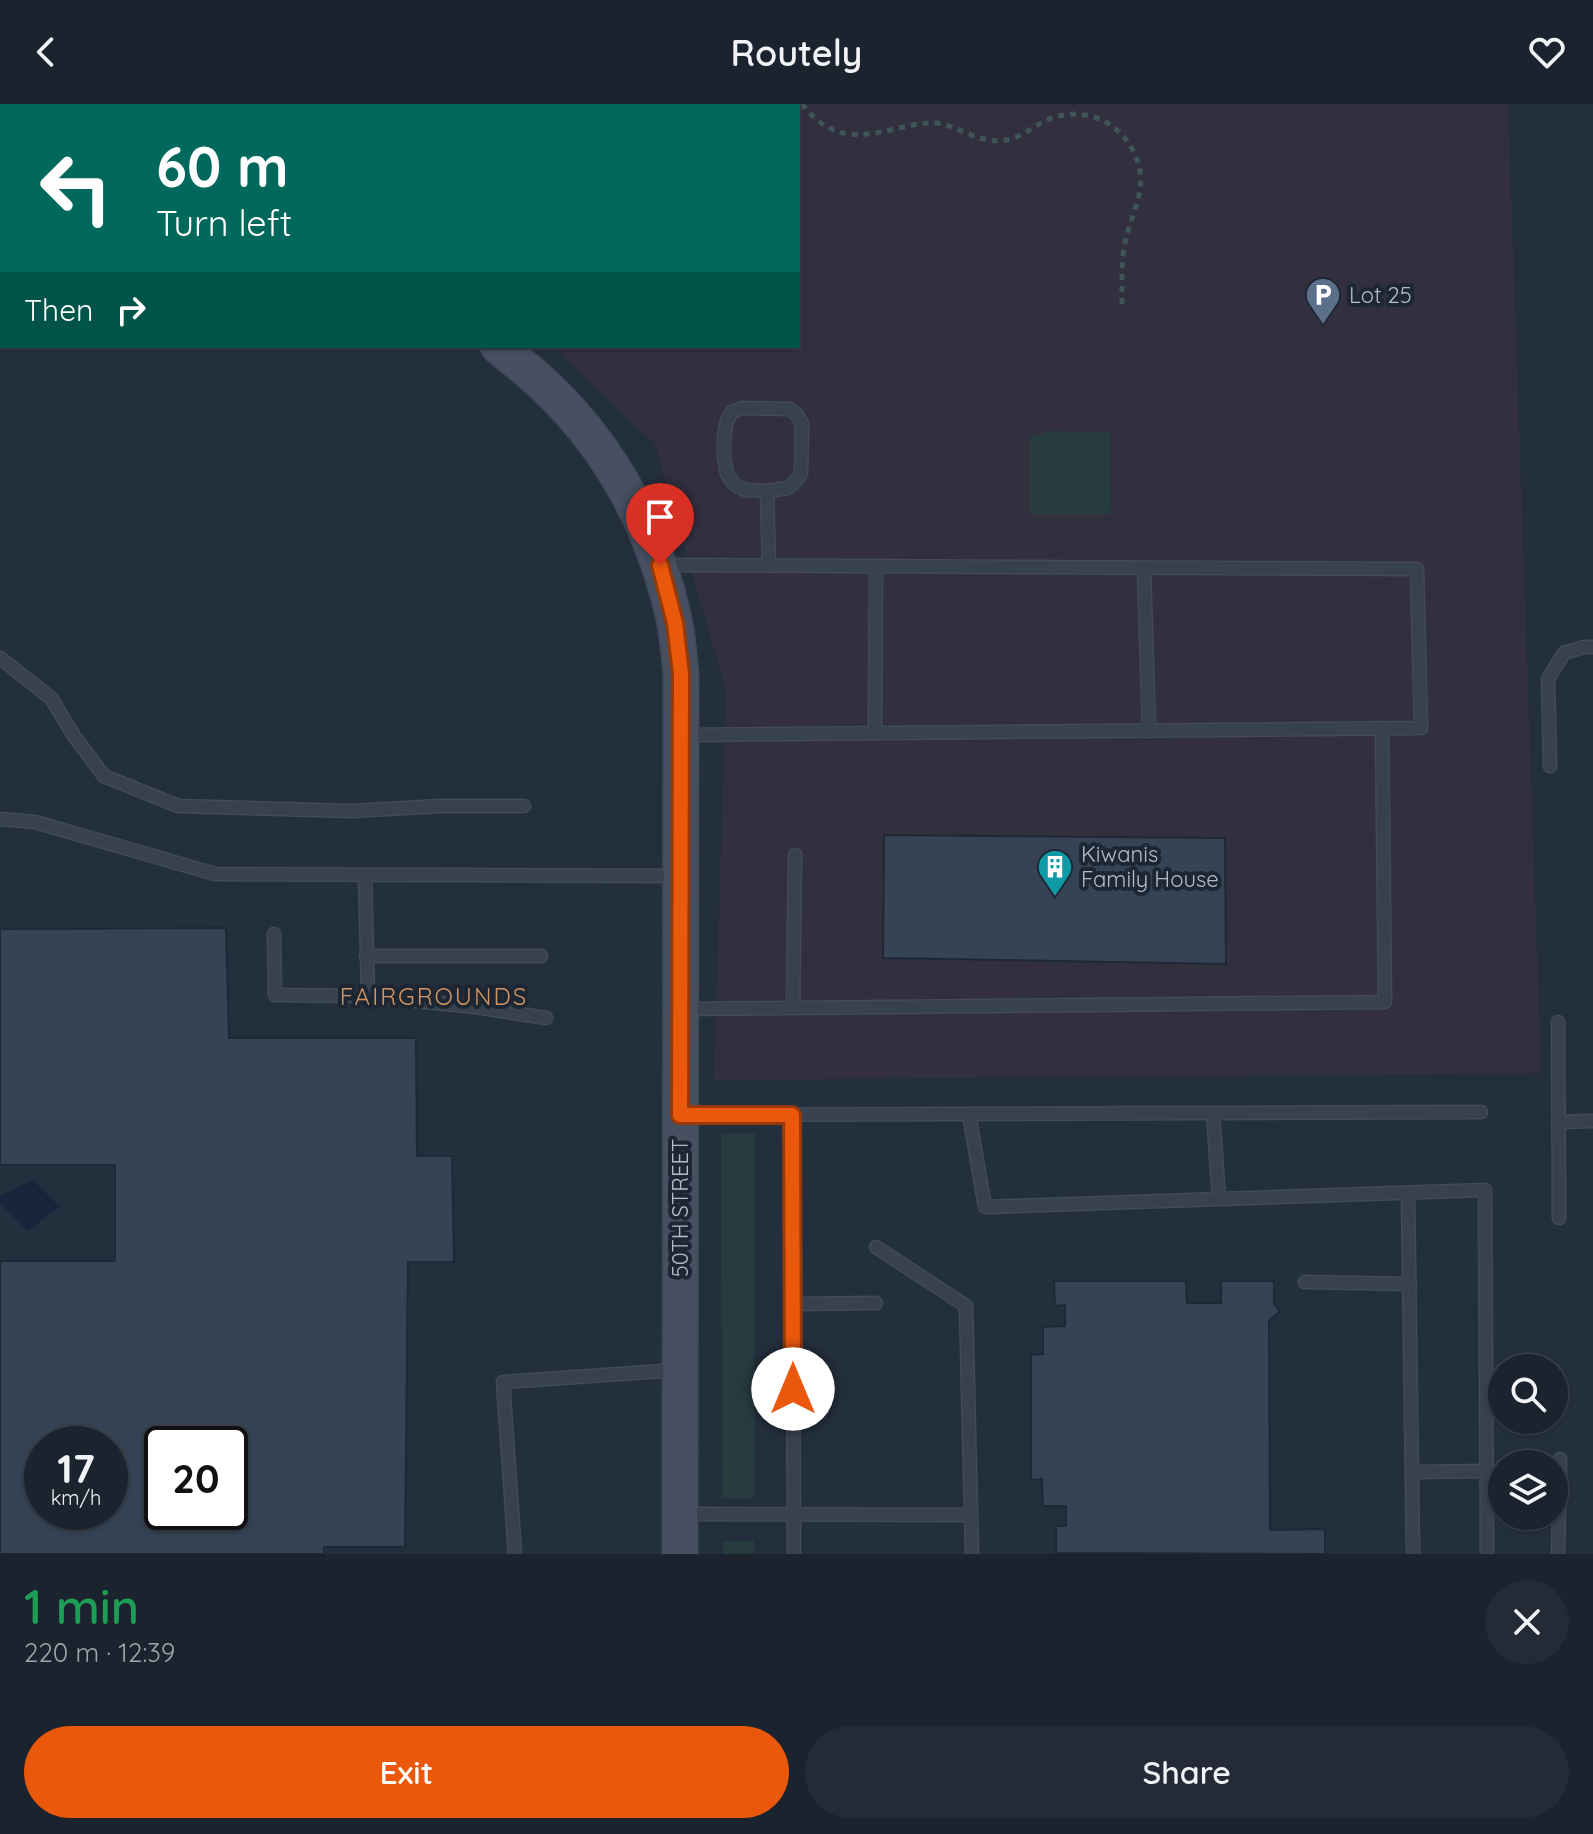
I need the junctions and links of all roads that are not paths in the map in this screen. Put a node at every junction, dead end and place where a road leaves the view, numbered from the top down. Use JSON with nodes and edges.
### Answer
{"nodes":[{"id":1,"x":500,"y":348,"type":"edge"},
{"id":2,"x":767,"y":491,"type":"junction"},
{"id":3,"x":660,"y":565,"type":"junction"},
{"id":4,"x":769,"y":566,"type":"junction"},
{"id":5,"x":876,"y":566,"type":"junction"},
{"id":6,"x":1144,"y":568,"type":"junction"},
{"id":7,"x":1593,"y":647,"type":"edge"},
{"id":8,"x":0,"y":658,"type":"edge"},
{"id":9,"x":1382,"y":728,"type":"junction"},
{"id":10,"x":1149,"y":731,"type":"junction"},
{"id":11,"x":875,"y":733,"type":"junction"},
{"id":12,"x":681,"y":735,"type":"junction"},
{"id":13,"x":1550,"y":766,"type":"dead end"},
{"id":14,"x":524,"y":806,"type":"dead end"},
{"id":15,"x":0,"y":819,"type":"edge"},
{"id":16,"x":795,"y":855,"type":"dead end"},
{"id":17,"x":365,"y":875,"type":"junction"},
{"id":18,"x":681,"y":876,"type":"junction"},
{"id":19,"x":274,"y":934,"type":"dead end"},
{"id":20,"x":366,"y":956,"type":"junction"},
{"id":21,"x":541,"y":956,"type":"dead end"},
{"id":22,"x":368,"y":996,"type":"junction"},
{"id":23,"x":793,"y":1008,"type":"junction"},
{"id":24,"x":680,"y":1009,"type":"junction"},
{"id":25,"x":546,"y":1018,"type":"dead end"},
{"id":26,"x":1558,"y":1022,"type":"dead end"},
{"id":27,"x":1481,"y":1112,"type":"dead end"},
{"id":28,"x":1213,"y":1113,"type":"junction"},
{"id":29,"x":969,"y":1114,"type":"junction"},
{"id":30,"x":680,"y":1115,"type":"junction"},
{"id":31,"x":792,"y":1115,"type":"junction"},
{"id":32,"x":1593,"y":1121,"type":"edge"},
{"id":33,"x":1558,"y":1122,"type":"junction"},
{"id":34,"x":1408,"y":1193,"type":"junction"},
{"id":35,"x":1219,"y":1199,"type":"junction"},
{"id":36,"x":1559,"y":1218,"type":"dead end"},
{"id":37,"x":876,"y":1247,"type":"dead end"},
{"id":38,"x":1305,"y":1282,"type":"dead end"},
{"id":39,"x":1410,"y":1284,"type":"junction"},
{"id":40,"x":876,"y":1303,"type":"dead end"},
{"id":41,"x":793,"y":1304,"type":"junction"},
{"id":42,"x":680,"y":1370,"type":"junction"},
{"id":43,"x":1487,"y":1471,"type":"junction"},
{"id":44,"x":1412,"y":1472,"type":"junction"},
{"id":45,"x":680,"y":1514,"type":"junction"},
{"id":46,"x":794,"y":1515,"type":"junction"},
{"id":47,"x":971,"y":1515,"type":"junction"},
{"id":48,"x":1559,"y":1530,"type":"edge"},
{"id":49,"x":515,"y":1554,"type":"edge"},
{"id":50,"x":680,"y":1554,"type":"edge"},
{"id":51,"x":794,"y":1554,"type":"edge"},
{"id":52,"x":972,"y":1554,"type":"edge"},
{"id":53,"x":1413,"y":1554,"type":"edge"},
{"id":54,"x":1487,"y":1554,"type":"edge"},
{"id":55,"x":1558,"y":1554,"type":"edge"}],
"edges":[{"from":1,"to":3,"type":"street","name":"50TH STREET"},
{"from":2,"to":2,"type":"lane"},
{"from":2,"to":4,"type":"lane"},
{"from":3,"to":4,"type":"lane"},
{"from":3,"to":12,"type":"street","name":"50TH STREET"},
{"from":4,"to":5,"type":"lane"},
{"from":5,"to":6,"type":"lane"},
{"from":5,"to":11,"type":"lane"},
{"from":6,"to":9,"type":"lane"},
{"from":6,"to":10,"type":"lane"},
{"from":7,"to":13,"type":"lane"},
{"from":8,"to":14,"type":"lane"},
{"from":9,"to":10,"type":"lane"},
{"from":9,"to":23,"type":"lane"},
{"from":10,"to":11,"type":"lane"},
{"from":11,"to":12,"type":"lane"},
{"from":12,"to":18,"type":"street","name":"50TH STREET"},
{"from":15,"to":17,"type":"lane"},
{"from":16,"to":23,"type":"lane"},
{"from":17,"to":18,"type":"lane"},
{"from":17,"to":20,"type":"lane"},
{"from":18,"to":24,"type":"street","name":"50TH STREET"},
{"from":19,"to":22,"type":"lane"},
{"from":20,"to":21,"type":"lane"},
{"from":20,"to":22,"type":"lane"},
{"from":22,"to":25,"type":"lane"},
{"from":23,"to":24,"type":"lane"},
{"from":24,"to":30,"type":"street","name":"50TH STREET"},
{"from":26,"to":33,"type":"lane"},
{"from":27,"to":28,"type":"lane"},
{"from":28,"to":29,"type":"lane"},
{"from":28,"to":35,"type":"lane"},
{"from":29,"to":31,"type":"lane"},
{"from":29,"to":35,"type":"lane"},
{"from":30,"to":31,"type":"lane"},
{"from":30,"to":42,"type":"street","name":"50TH STREET"},
{"from":31,"to":41,"type":"lane"},
{"from":32,"to":33,"type":"lane"},
{"from":33,"to":36,"type":"lane"},
{"from":34,"to":35,"type":"lane"},
{"from":34,"to":39,"type":"lane"},
{"from":34,"to":43,"type":"lane"},
{"from":37,"to":47,"type":"lane"},
{"from":38,"to":39,"type":"lane"},
{"from":39,"to":44,"type":"lane"},
{"from":40,"to":41,"type":"lane"},
{"from":41,"to":46,"type":"lane"},
{"from":42,"to":45,"type":"street","name":"50TH STREET"},
{"from":42,"to":49,"type":"lane"},
{"from":43,"to":44,"type":"lane"},
{"from":43,"to":54,"type":"lane"},
{"from":44,"to":53,"type":"lane"},
{"from":45,"to":46,"type":"lane"},
{"from":45,"to":50,"type":"street","name":"50TH STREET"},
{"from":46,"to":47,"type":"lane"},
{"from":46,"to":51,"type":"lane"},
{"from":47,"to":52,"type":"lane"},
{"from":48,"to":55,"type":"lane"}]}
